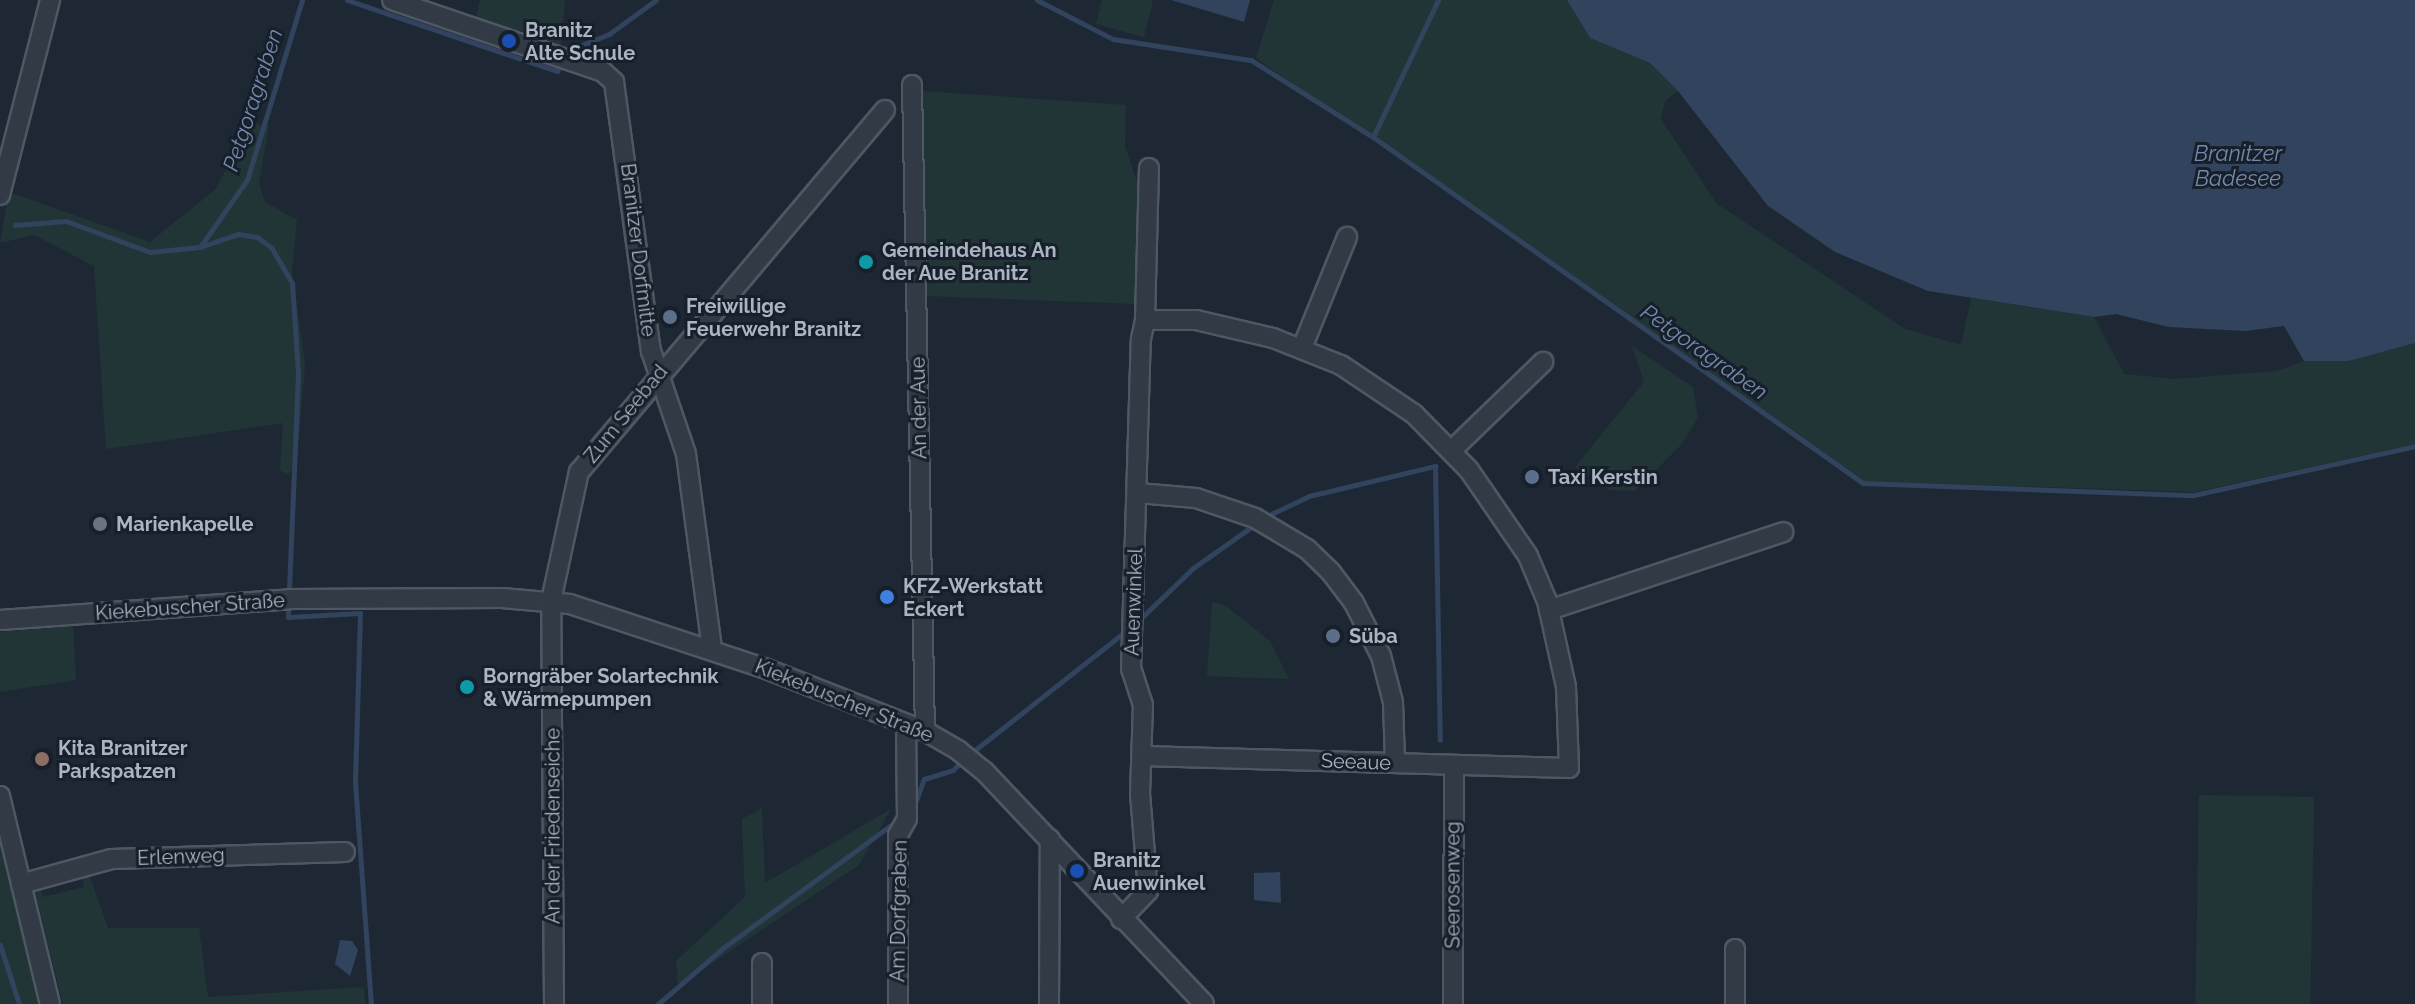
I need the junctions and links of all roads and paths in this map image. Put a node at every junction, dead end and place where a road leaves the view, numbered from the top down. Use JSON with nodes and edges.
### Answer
{"nodes":[{"id":1,"x":50,"y":0,"type":"edge"},
{"id":2,"x":392,"y":0,"type":"edge"},
{"id":3,"x":912,"y":85,"type":"dead end"},
{"id":4,"x":885,"y":110,"type":"dead end"},
{"id":5,"x":1149,"y":168,"type":"dead end"},
{"id":6,"x":0,"y":192,"type":"edge"},
{"id":7,"x":1347,"y":237,"type":"dead end"},
{"id":8,"x":1145,"y":320,"type":"junction"},
{"id":9,"x":1302,"y":348,"type":"junction"},
{"id":10,"x":1543,"y":362,"type":"dead end"},
{"id":11,"x":657,"y":373,"type":"junction"},
{"id":12,"x":1452,"y":450,"type":"junction"},
{"id":13,"x":1138,"y":493,"type":"junction"},
{"id":14,"x":1783,"y":532,"type":"dead end"},
{"id":15,"x":551,"y":601,"type":"junction"},
{"id":16,"x":1549,"y":610,"type":"junction"},
{"id":17,"x":0,"y":620,"type":"edge"},
{"id":18,"x":712,"y":650,"type":"junction"},
{"id":19,"x":906,"y":724,"type":"junction"},
{"id":20,"x":925,"y":731,"type":"junction"},
{"id":21,"x":1143,"y":756,"type":"junction"},
{"id":22,"x":1395,"y":763,"type":"junction"},
{"id":23,"x":1454,"y":766,"type":"junction"},
{"id":24,"x":0,"y":796,"type":"edge"},
{"id":25,"x":1050,"y":839,"type":"junction"},
{"id":26,"x":345,"y":852,"type":"dead end"},
{"id":27,"x":21,"y":884,"type":"junction"},
{"id":28,"x":1121,"y":919,"type":"junction"},
{"id":29,"x":1735,"y":949,"type":"dead end"},
{"id":30,"x":762,"y":963,"type":"dead end"},
{"id":31,"x":50,"y":1004,"type":"edge"},
{"id":32,"x":554,"y":1004,"type":"edge"},
{"id":33,"x":762,"y":1004,"type":"edge"},
{"id":34,"x":898,"y":1004,"type":"edge"},
{"id":35,"x":1049,"y":1004,"type":"edge"},
{"id":36,"x":1204,"y":1004,"type":"edge"},
{"id":37,"x":1453,"y":1004,"type":"edge"},
{"id":38,"x":1735,"y":1004,"type":"edge"}],
"edges":[{"from":1,"to":6,"type":"street"},
{"from":2,"to":11,"type":"street","name":"Branitzer Dorfmitte"},
{"from":3,"to":20,"type":"street","name":"An der Aue"},
{"from":4,"to":11,"type":"street","name":"Zum Seebad"},
{"from":5,"to":8,"type":"street","name":"Auenwinkel"},
{"from":7,"to":9,"type":"street"},
{"from":8,"to":9,"type":"street"},
{"from":8,"to":13,"type":"street","name":"Auenwinkel"},
{"from":9,"to":12,"type":"street"},
{"from":10,"to":12,"type":"street"},
{"from":11,"to":15,"type":"street","name":"Zum Seebad"},
{"from":11,"to":18,"type":"street","name":"Branitzer Dorfmitte"},
{"from":12,"to":16,"type":"street"},
{"from":13,"to":21,"type":"street","name":"Auenwinkel"},
{"from":13,"to":22,"type":"street"},
{"from":14,"to":16,"type":"street"},
{"from":15,"to":17,"type":"street","name":"Kiekebuscher Straße"},
{"from":15,"to":18,"type":"street","name":"Kiekebuscher Straße"},
{"from":15,"to":32,"type":"street","name":"An der Friedenseiche"},
{"from":16,"to":23,"type":"street","name":"Seeaue"},
{"from":18,"to":19,"type":"street","name":"Kiekebuscher Straße"},
{"from":19,"to":20,"type":"street","name":"Kiekebuscher Straße"},
{"from":19,"to":34,"type":"street","name":"Am Dorfgraben"},
{"from":20,"to":25,"type":"street","name":"Kiekebuscher Straße"},
{"from":21,"to":22,"type":"street","name":"Seeaue"},
{"from":21,"to":28,"type":"street","name":"Auenwinkel"},
{"from":22,"to":23,"type":"street","name":"Seeaue"},
{"from":23,"to":37,"type":"street","name":"Seerosenweg"},
{"from":24,"to":27,"type":"street"},
{"from":25,"to":28,"type":"street","name":"Kiekebuscher Straße"},
{"from":25,"to":35,"type":"street"},
{"from":26,"to":27,"type":"street","name":"Erlenweg"},
{"from":27,"to":31,"type":"street"},
{"from":28,"to":36,"type":"street","name":"Kiekebuscher Straße"},
{"from":29,"to":38,"type":"street"},
{"from":30,"to":33,"type":"street"}]}
